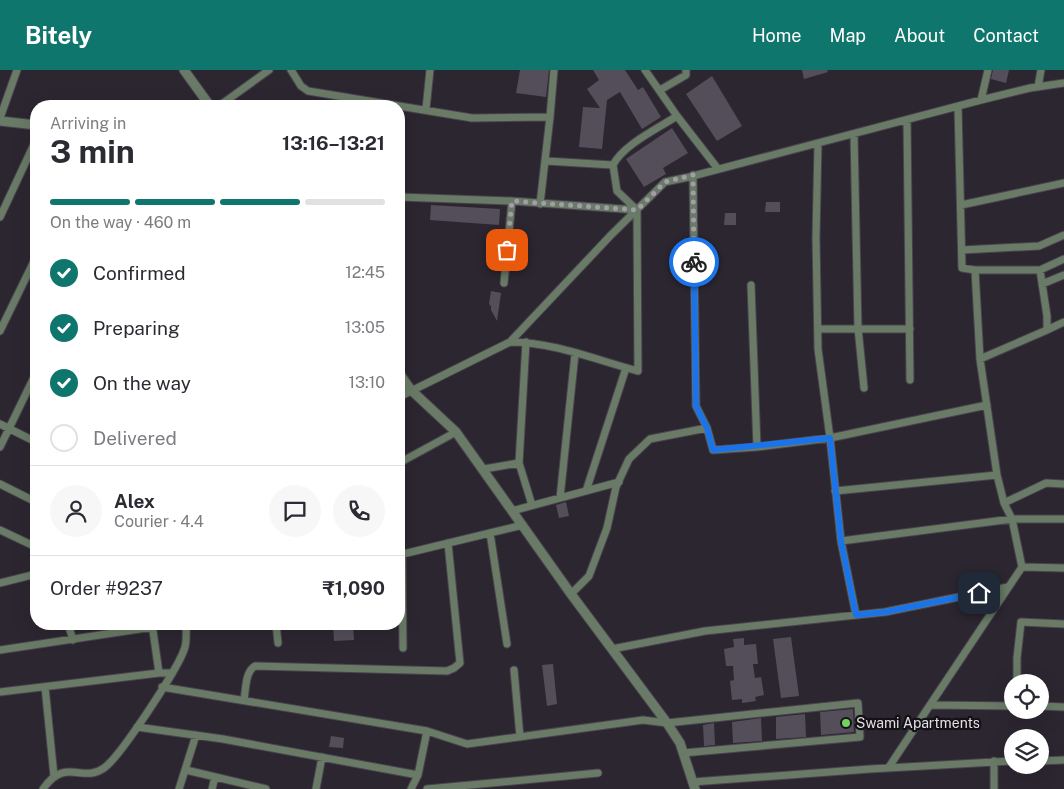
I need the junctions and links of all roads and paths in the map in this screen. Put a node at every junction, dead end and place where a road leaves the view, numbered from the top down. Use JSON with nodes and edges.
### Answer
{"nodes":[{"id":1,"x":17,"y":70,"type":"edge"},
{"id":2,"x":184,"y":70,"type":"edge"},
{"id":3,"x":269,"y":70,"type":"edge"},
{"id":4,"x":291,"y":70,"type":"edge"},
{"id":5,"x":430,"y":70,"type":"edge"},
{"id":6,"x":554,"y":70,"type":"edge"},
{"id":7,"x":645,"y":70,"type":"edge"},
{"id":8,"x":686,"y":70,"type":"edge"},
{"id":9,"x":988,"y":70,"type":"edge"},
{"id":10,"x":1041,"y":70,"type":"edge"},
{"id":11,"x":1064,"y":83,"type":"edge"},
{"id":12,"x":1038,"y":87,"type":"junction"},
{"id":13,"x":660,"y":90,"type":"junction"},
{"id":14,"x":206,"y":100,"type":"edge"},
{"id":15,"x":227,"y":100,"type":"edge"},
{"id":16,"x":362,"y":100,"type":"edge"},
{"id":17,"x":981,"y":100,"type":"junction"},
{"id":18,"x":405,"y":106,"type":"edge"},
{"id":19,"x":958,"y":107,"type":"junction"},
{"id":20,"x":426,"y":109,"type":"junction"},
{"id":21,"x":677,"y":116,"type":"junction"},
{"id":22,"x":550,"y":117,"type":"junction"},
{"id":23,"x":0,"y":119,"type":"edge"},
{"id":24,"x":906,"y":120,"type":"junction"},
{"id":25,"x":30,"y":124,"type":"edge"},
{"id":26,"x":854,"y":134,"type":"junction"},
{"id":27,"x":818,"y":143,"type":"junction"},
{"id":28,"x":30,"y":153,"type":"edge"},
{"id":29,"x":546,"y":161,"type":"junction"},
{"id":30,"x":613,"y":165,"type":"junction"},
{"id":31,"x":718,"y":169,"type":"junction"},
{"id":32,"x":693,"y":175,"type":"junction"},
{"id":33,"x":1064,"y":183,"type":"edge"},
{"id":34,"x":405,"y":197,"type":"edge"},
{"id":35,"x":512,"y":201,"type":"junction"},
{"id":36,"x":540,"y":204,"type":"junction"},
{"id":37,"x":960,"y":205,"type":"junction"},
{"id":38,"x":637,"y":210,"type":"junction"},
{"id":39,"x":0,"y":217,"type":"edge"},
{"id":40,"x":1064,"y":234,"type":"edge"},
{"id":41,"x":962,"y":250,"type":"junction"},
{"id":42,"x":1064,"y":259,"type":"edge"},
{"id":43,"x":30,"y":270,"type":"edge"},
{"id":44,"x":975,"y":270,"type":"junction"},
{"id":45,"x":1040,"y":270,"type":"junction"},
{"id":46,"x":1064,"y":275,"type":"edge"},
{"id":47,"x":504,"y":283,"type":"dead end"},
{"id":48,"x":1042,"y":284,"type":"junction"},
{"id":49,"x":751,"y":285,"type":"dead end"},
{"id":50,"x":1064,"y":322,"type":"edge"},
{"id":51,"x":858,"y":328,"type":"junction"},
{"id":52,"x":818,"y":329,"type":"junction"},
{"id":53,"x":910,"y":329,"type":"junction"},
{"id":54,"x":1047,"y":330,"type":"junction"},
{"id":55,"x":0,"y":332,"type":"edge"},
{"id":56,"x":510,"y":342,"type":"junction"},
{"id":57,"x":526,"y":342,"type":"junction"},
{"id":58,"x":575,"y":354,"type":"junction"},
{"id":59,"x":980,"y":359,"type":"junction"},
{"id":60,"x":626,"y":368,"type":"junction"},
{"id":61,"x":910,"y":380,"type":"dead end"},
{"id":62,"x":405,"y":382,"type":"edge"},
{"id":63,"x":30,"y":385,"type":"edge"},
{"id":64,"x":864,"y":388,"type":"dead end"},
{"id":65,"x":411,"y":390,"type":"junction"},
{"id":66,"x":405,"y":394,"type":"edge"},
{"id":67,"x":987,"y":405,"type":"junction"},
{"id":68,"x":0,"y":424,"type":"edge"},
{"id":69,"x":707,"y":428,"type":"junction"},
{"id":70,"x":9,"y":429,"type":"junction"},
{"id":71,"x":456,"y":432,"type":"junction"},
{"id":72,"x":830,"y":438,"type":"junction"},
{"id":73,"x":30,"y":439,"type":"edge"},
{"id":74,"x":0,"y":447,"type":"edge"},
{"id":75,"x":757,"y":447,"type":"junction"},
{"id":76,"x":405,"y":460,"type":"edge"},
{"id":77,"x":518,"y":463,"type":"junction"},
{"id":78,"x":484,"y":469,"type":"junction"},
{"id":79,"x":996,"y":474,"type":"junction"},
{"id":80,"x":619,"y":482,"type":"junction"},
{"id":81,"x":0,"y":484,"type":"edge"},
{"id":82,"x":1064,"y":484,"type":"edge"},
{"id":83,"x":586,"y":491,"type":"junction"},
{"id":84,"x":835,"y":491,"type":"junction"},
{"id":85,"x":560,"y":498,"type":"junction"},
{"id":86,"x":30,"y":499,"type":"edge"},
{"id":87,"x":1004,"y":503,"type":"junction"},
{"id":88,"x":532,"y":505,"type":"junction"},
{"id":89,"x":512,"y":511,"type":"junction"},
{"id":90,"x":1012,"y":519,"type":"junction"},
{"id":91,"x":1064,"y":519,"type":"edge"},
{"id":92,"x":522,"y":525,"type":"junction"},
{"id":93,"x":0,"y":530,"type":"edge"},
{"id":94,"x":490,"y":533,"type":"junction"},
{"id":95,"x":841,"y":541,"type":"junction"},
{"id":96,"x":448,"y":543,"type":"junction"},
{"id":97,"x":30,"y":544,"type":"edge"},
{"id":98,"x":405,"y":553,"type":"edge"},
{"id":99,"x":1022,"y":567,"type":"junction"},
{"id":100,"x":1064,"y":568,"type":"edge"},
{"id":101,"x":30,"y":576,"type":"edge"},
{"id":102,"x":0,"y":583,"type":"edge"},
{"id":103,"x":1008,"y":587,"type":"junction"},
{"id":104,"x":571,"y":594,"type":"junction"},
{"id":105,"x":856,"y":615,"type":"junction"},
{"id":106,"x":1064,"y":624,"type":"edge"},
{"id":107,"x":70,"y":630,"type":"edge"},
{"id":108,"x":129,"y":630,"type":"edge"},
{"id":109,"x":153,"y":630,"type":"edge"},
{"id":110,"x":186,"y":630,"type":"edge"},
{"id":111,"x":277,"y":630,"type":"edge"},
{"id":112,"x":403,"y":630,"type":"edge"},
{"id":113,"x":73,"y":640,"type":"junction"},
{"id":114,"x":278,"y":642,"type":"dead end"},
{"id":115,"x":507,"y":644,"type":"dead end"},
{"id":116,"x":403,"y":648,"type":"dead end"},
{"id":117,"x":612,"y":649,"type":"junction"},
{"id":118,"x":0,"y":650,"type":"edge"},
{"id":119,"x":514,"y":670,"type":"dead end"},
{"id":120,"x":159,"y":673,"type":"junction"},
{"id":121,"x":170,"y":673,"type":"junction"},
{"id":122,"x":1017,"y":674,"type":"edge"},
{"id":123,"x":45,"y":687,"type":"junction"},
{"id":124,"x":162,"y":687,"type":"junction"},
{"id":125,"x":0,"y":692,"type":"edge"},
{"id":126,"x":244,"y":700,"type":"junction"},
{"id":127,"x":930,"y":705,"type":"junction"},
{"id":128,"x":1004,"y":706,"type":"edge"},
{"id":129,"x":1049,"y":706,"type":"edge"},
{"id":130,"x":1064,"y":707,"type":"edge"},
{"id":131,"x":667,"y":723,"type":"junction"},
{"id":132,"x":137,"y":727,"type":"junction"},
{"id":133,"x":427,"y":732,"type":"junction"},
{"id":134,"x":196,"y":735,"type":"junction"},
{"id":135,"x":520,"y":737,"type":"junction"},
{"id":136,"x":683,"y":753,"type":"junction"},
{"id":137,"x":322,"y":757,"type":"junction"},
{"id":138,"x":1064,"y":760,"type":"edge"},
{"id":139,"x":994,"y":761,"type":"junction"},
{"id":140,"x":1004,"y":761,"type":"edge"},
{"id":141,"x":1049,"y":761,"type":"edge"},
{"id":142,"x":889,"y":767,"type":"junction"},
{"id":143,"x":186,"y":770,"type":"junction"},
{"id":144,"x":598,"y":773,"type":"dead end"},
{"id":145,"x":418,"y":775,"type":"junction"},
{"id":146,"x":54,"y":776,"type":"junction"},
{"id":147,"x":215,"y":777,"type":"junction"},
{"id":148,"x":693,"y":786,"type":"edge"},
{"id":149,"x":247,"y":787,"type":"edge"},
{"id":150,"x":43,"y":789,"type":"edge"},
{"id":151,"x":180,"y":789,"type":"edge"},
{"id":152,"x":212,"y":789,"type":"edge"},
{"id":153,"x":266,"y":789,"type":"edge"},
{"id":154,"x":316,"y":789,"type":"edge"},
{"id":155,"x":411,"y":789,"type":"edge"},
{"id":156,"x":428,"y":789,"type":"edge"},
{"id":157,"x":994,"y":789,"type":"edge"}],
"edges":[{"from":1,"to":23,"type":"street"},
{"from":2,"to":14,"type":"street"},
{"from":3,"to":15,"type":"street"},
{"from":4,"to":16,"type":"street"},
{"from":5,"to":20,"type":"street"},
{"from":6,"to":22,"type":"street"},
{"from":7,"to":13,"type":"street"},
{"from":8,"to":13,"type":"street"},
{"from":9,"to":17,"type":"street"},
{"from":10,"to":12,"type":"street"},
{"from":11,"to":12,"type":"street"},
{"from":12,"to":17,"type":"street"},
{"from":13,"to":21,"type":"street"},
{"from":17,"to":19,"type":"street"},
{"from":18,"to":20,"type":"street"},
{"from":19,"to":24,"type":"street"},
{"from":19,"to":37,"type":"street"},
{"from":20,"to":22,"type":"street"},
{"from":21,"to":30,"type":"street"},
{"from":21,"to":31,"type":"street"},
{"from":22,"to":29,"type":"street"},
{"from":23,"to":25,"type":"street"},
{"from":24,"to":26,"type":"street"},
{"from":24,"to":53,"type":"street"},
{"from":26,"to":27,"type":"street"},
{"from":26,"to":51,"type":"street"},
{"from":27,"to":31,"type":"street"},
{"from":27,"to":52,"type":"street"},
{"from":28,"to":39,"type":"street"},
{"from":29,"to":30,"type":"street"},
{"from":29,"to":36,"type":"street"},
{"from":30,"to":38,"type":"street"},
{"from":31,"to":32,"type":"street"},
{"from":32,"to":38,"type":"street"},
{"from":32,"to":69,"type":"street"},
{"from":33,"to":37,"type":"street"},
{"from":34,"to":35,"type":"street"},
{"from":35,"to":36,"type":"street"},
{"from":35,"to":47,"type":"street"},
{"from":36,"to":38,"type":"street"},
{"from":37,"to":41,"type":"street"},
{"from":38,"to":56,"type":"street"},
{"from":38,"to":60,"type":"street"},
{"from":40,"to":41,"type":"street"},
{"from":41,"to":44,"type":"street"},
{"from":42,"to":45,"type":"street"},
{"from":43,"to":55,"type":"street"},
{"from":44,"to":45,"type":"street"},
{"from":44,"to":59,"type":"street"},
{"from":45,"to":48,"type":"street"},
{"from":46,"to":48,"type":"street"},
{"from":48,"to":54,"type":"street"},
{"from":49,"to":75,"type":"street"},
{"from":50,"to":54,"type":"street"},
{"from":51,"to":52,"type":"street"},
{"from":51,"to":53,"type":"street"},
{"from":51,"to":64,"type":"street"},
{"from":52,"to":72,"type":"street"},
{"from":53,"to":61,"type":"street"},
{"from":54,"to":59,"type":"street"},
{"from":56,"to":57,"type":"street"},
{"from":56,"to":65,"type":"street"},
{"from":57,"to":58,"type":"street"},
{"from":57,"to":77,"type":"street"},
{"from":58,"to":60,"type":"street"},
{"from":58,"to":85,"type":"street"},
{"from":59,"to":67,"type":"street"},
{"from":60,"to":83,"type":"street"},
{"from":62,"to":65,"type":"street"},
{"from":63,"to":70,"type":"street"},
{"from":65,"to":66,"type":"street"},
{"from":65,"to":71,"type":"street"},
{"from":67,"to":72,"type":"street"},
{"from":67,"to":79,"type":"street"},
{"from":68,"to":70,"type":"street"},
{"from":69,"to":75,"type":"street"},
{"from":69,"to":80,"type":"street"},
{"from":70,"to":73,"type":"street"},
{"from":70,"to":74,"type":"street"},
{"from":71,"to":76,"type":"street"},
{"from":71,"to":78,"type":"street"},
{"from":72,"to":75,"type":"street"},
{"from":72,"to":84,"type":"street"},
{"from":77,"to":78,"type":"street"},
{"from":77,"to":88,"type":"street"},
{"from":78,"to":89,"type":"street"},
{"from":79,"to":84,"type":"street"},
{"from":79,"to":87,"type":"street"},
{"from":80,"to":83,"type":"street"},
{"from":80,"to":104,"type":"street"},
{"from":81,"to":86,"type":"street"},
{"from":82,"to":87,"type":"street"},
{"from":83,"to":85,"type":"street"},
{"from":84,"to":95,"type":"street"},
{"from":85,"to":88,"type":"street"},
{"from":87,"to":90,"type":"street"},
{"from":88,"to":89,"type":"street"},
{"from":89,"to":92,"type":"street"},
{"from":90,"to":91,"type":"street"},
{"from":90,"to":95,"type":"street"},
{"from":90,"to":99,"type":"street"},
{"from":92,"to":94,"type":"street"},
{"from":92,"to":104,"type":"street"},
{"from":93,"to":97,"type":"street"},
{"from":94,"to":96,"type":"street"},
{"from":94,"to":115,"type":"street"},
{"from":95,"to":105,"type":"street"},
{"from":96,"to":98,"type":"street"},
{"from":96,"to":126,"type":"street"},
{"from":99,"to":100,"type":"street"},
{"from":99,"to":103,"type":"street"},
{"from":101,"to":102,"type":"street"},
{"from":103,"to":105,"type":"street"},
{"from":103,"to":127,"type":"street"},
{"from":104,"to":117,"type":"street"},
{"from":105,"to":117,"type":"street"},
{"from":106,"to":122,"type":"street"},
{"from":107,"to":113,"type":"street"},
{"from":108,"to":113,"type":"street"},
{"from":109,"to":120,"type":"street"},
{"from":110,"to":121,"type":"street"},
{"from":111,"to":114,"type":"street"},
{"from":112,"to":116,"type":"street"},
{"from":113,"to":118,"type":"street"},
{"from":117,"to":131,"type":"street"},
{"from":119,"to":135,"type":"street"},
{"from":120,"to":121,"type":"street"},
{"from":120,"to":123,"type":"street"},
{"from":121,"to":124,"type":"street"},
{"from":123,"to":125,"type":"street"},
{"from":123,"to":146,"type":"street"},
{"from":124,"to":126,"type":"street"},
{"from":124,"to":132,"type":"street"},
{"from":126,"to":133,"type":"street"},
{"from":127,"to":128,"type":"street"},
{"from":127,"to":142,"type":"street"},
{"from":129,"to":130,"type":"street"},
{"from":131,"to":135,"type":"street"},
{"from":131,"to":136,"type":"street"},
{"from":131,"to":136,"type":"street"},
{"from":132,"to":134,"type":"street"},
{"from":132,"to":146,"type":"street"},
{"from":133,"to":135,"type":"street"},
{"from":133,"to":145,"type":"street"},
{"from":134,"to":137,"type":"street"},
{"from":134,"to":143,"type":"street"},
{"from":136,"to":148,"type":"street"},
{"from":137,"to":145,"type":"street"},
{"from":137,"to":154,"type":"street"},
{"from":138,"to":141,"type":"street"},
{"from":139,"to":140,"type":"street"},
{"from":139,"to":142,"type":"street"},
{"from":139,"to":157,"type":"street"},
{"from":142,"to":148,"type":"street"},
{"from":143,"to":147,"type":"street"},
{"from":143,"to":151,"type":"street"},
{"from":144,"to":156,"type":"street"},
{"from":145,"to":155,"type":"street"},
{"from":146,"to":150,"type":"street"},
{"from":147,"to":149,"type":"street"},
{"from":147,"to":152,"type":"street"},
{"from":149,"to":153,"type":"street"}]}
